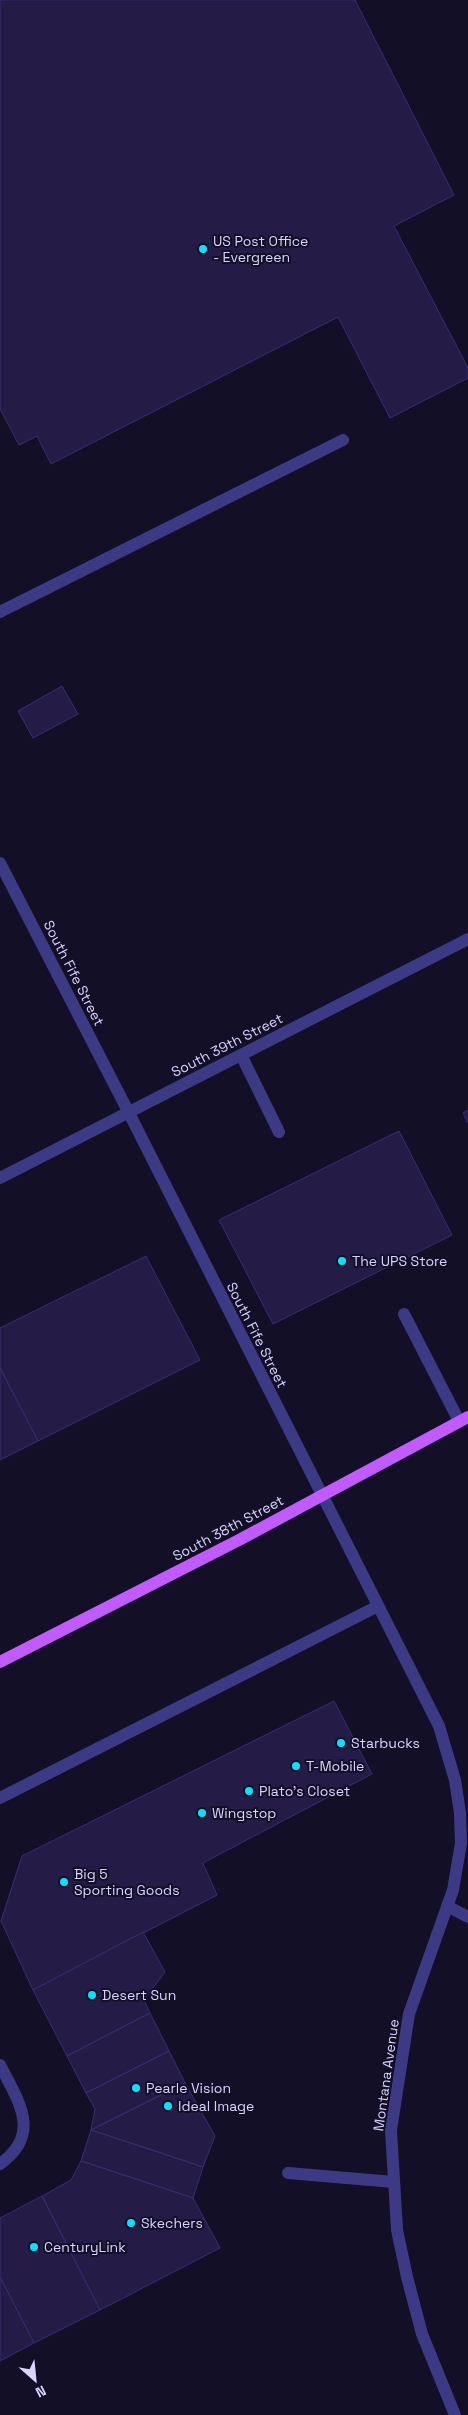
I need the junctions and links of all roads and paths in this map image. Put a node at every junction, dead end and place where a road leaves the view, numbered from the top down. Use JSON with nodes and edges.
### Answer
{"nodes":[{"id":1,"x":342,"y":440,"type":"dead end"},
{"id":2,"x":1,"y":610,"type":"edge"},
{"id":3,"x":0,"y":863,"type":"edge"},
{"id":4,"x":468,"y":939,"type":"edge"},
{"id":5,"x":241,"y":1055,"type":"junction"},
{"id":6,"x":129,"y":1113,"type":"junction"},
{"id":7,"x":279,"y":1132,"type":"dead end"},
{"id":8,"x":0,"y":1178,"type":"edge"},
{"id":9,"x":404,"y":1314,"type":"dead end"},
{"id":10,"x":463,"y":1419,"type":"edge"},
{"id":11,"x":321,"y":1494,"type":"junction"},
{"id":12,"x":378,"y":1606,"type":"junction"},
{"id":13,"x":0,"y":1662,"type":"edge"},
{"id":14,"x":0,"y":1798,"type":"edge"},
{"id":15,"x":465,"y":1827,"type":"edge"},
{"id":16,"x":447,"y":1906,"type":"junction"},
{"id":17,"x":468,"y":1917,"type":"edge"},
{"id":18,"x":0,"y":2066,"type":"edge"},
{"id":19,"x":0,"y":2164,"type":"edge"},
{"id":20,"x":288,"y":2173,"type":"dead end"},
{"id":21,"x":394,"y":2182,"type":"junction"},
{"id":22,"x":455,"y":2415,"type":"edge"}],
"edges":[{"from":1,"to":2,"type":"street"},
{"from":3,"to":6,"type":"street","name":"South Fife Street"},
{"from":4,"to":5,"type":"street","name":"South 39th Street"},
{"from":5,"to":6,"type":"street","name":"South 39th Street"},
{"from":5,"to":7,"type":"street"},
{"from":6,"to":8,"type":"street","name":"South 39th Street"},
{"from":6,"to":11,"type":"street","name":"South Fife Street"},
{"from":9,"to":10,"type":"street"},
{"from":10,"to":11,"type":"main road","name":"South 38th Street"},
{"from":11,"to":12,"type":"street","name":"South Fife Street"},
{"from":11,"to":13,"type":"main road","name":"South 38th Street"},
{"from":12,"to":14,"type":"street"},
{"from":12,"to":15,"type":"street","name":"South Fife Street"},
{"from":15,"to":16,"type":"street","name":"Montana Avenue"},
{"from":16,"to":17,"type":"street"},
{"from":16,"to":21,"type":"street","name":"Montana Avenue"},
{"from":18,"to":19,"type":"street"},
{"from":20,"to":21,"type":"street"},
{"from":21,"to":22,"type":"street","name":"Montana Avenue"}]}
